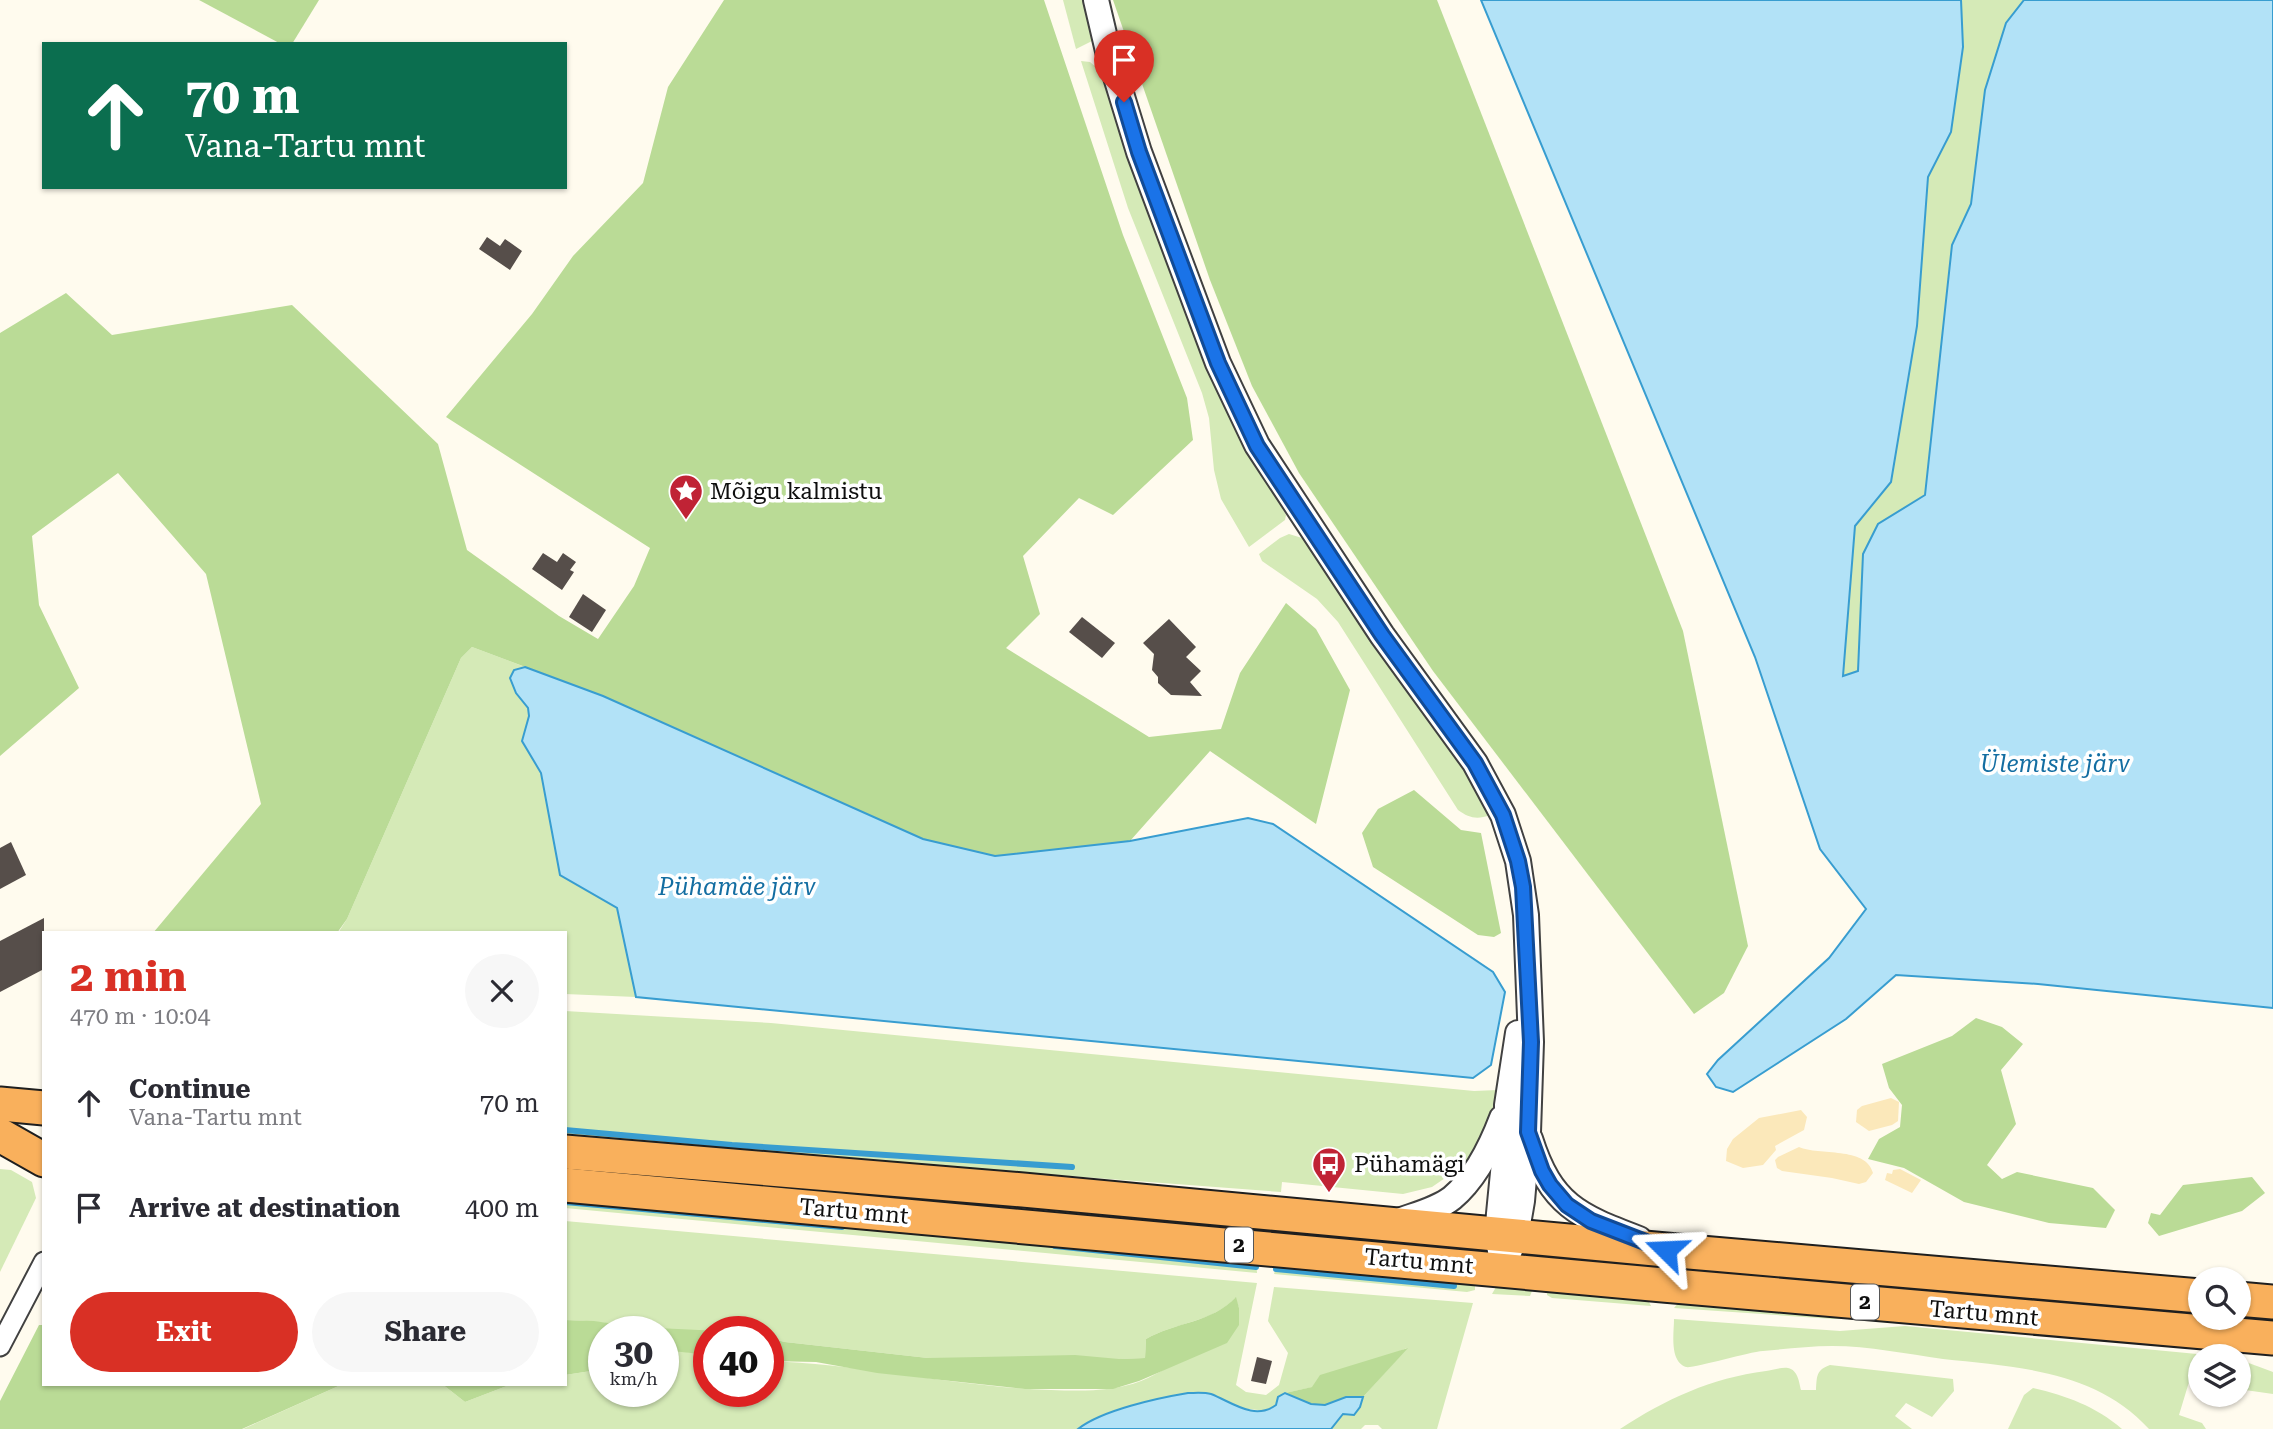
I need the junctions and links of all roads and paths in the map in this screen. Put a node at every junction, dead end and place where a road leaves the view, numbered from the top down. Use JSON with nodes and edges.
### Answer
{"nodes":[{"id":1,"x":1096,"y":0,"type":"edge"},
{"id":2,"x":1527,"y":965,"type":"junction"},
{"id":3,"x":0,"y":1104,"type":"edge"},
{"id":4,"x":1507,"y":1105,"type":"junction"},
{"id":5,"x":42,"y":1108,"type":"edge"},
{"id":6,"x":1528,"y":1132,"type":"junction"},
{"id":7,"x":0,"y":1134,"type":"edge"},
{"id":8,"x":42,"y":1138,"type":"edge"},
{"id":9,"x":567,"y":1152,"type":"edge"},
{"id":10,"x":42,"y":1159,"type":"edge"},
{"id":11,"x":567,"y":1185,"type":"edge"},
{"id":12,"x":1392,"y":1224,"type":"junction"},
{"id":13,"x":1507,"y":1235,"type":"junction"},
{"id":14,"x":1666,"y":1250,"type":"junction"},
{"id":15,"x":42,"y":1266,"type":"edge"},
{"id":16,"x":1502,"y":1269,"type":"junction"},
{"id":17,"x":2188,"y":1295,"type":"edge"},
{"id":18,"x":2251,"y":1300,"type":"edge"},
{"id":19,"x":2273,"y":1303,"type":"edge"},
{"id":20,"x":2273,"y":1338,"type":"edge"},
{"id":21,"x":0,"y":1346,"type":"edge"}],
"edges":[{"from":1,"to":2,"type":"street"},
{"from":2,"to":4,"type":"street"},
{"from":2,"to":6,"type":"street"},
{"from":3,"to":5,"type":"highway"},
{"from":4,"to":12,"type":"street"},
{"from":4,"to":13,"type":"street"},
{"from":6,"to":13,"type":"street"},
{"from":6,"to":14,"type":"street"},
{"from":7,"to":8,"type":"highway"},
{"from":7,"to":10,"type":"highway"},
{"from":9,"to":12,"type":"highway","name":"Tartu mnt","number":"2"},
{"from":11,"to":16,"type":"highway","name":"Tartu mnt","number":"2"},
{"from":12,"to":13,"type":"highway","name":"Tartu mnt","number":"2"},
{"from":13,"to":14,"type":"highway","name":"Tartu mnt","number":"2"},
{"from":13,"to":16,"type":"street"},
{"from":14,"to":17,"type":"highway","name":"Tartu mnt","number":"2"},
{"from":15,"to":21,"type":"street"},
{"from":16,"to":20,"type":"highway","name":"Tartu mnt","number":"2"},
{"from":18,"to":19,"type":"highway"}]}
